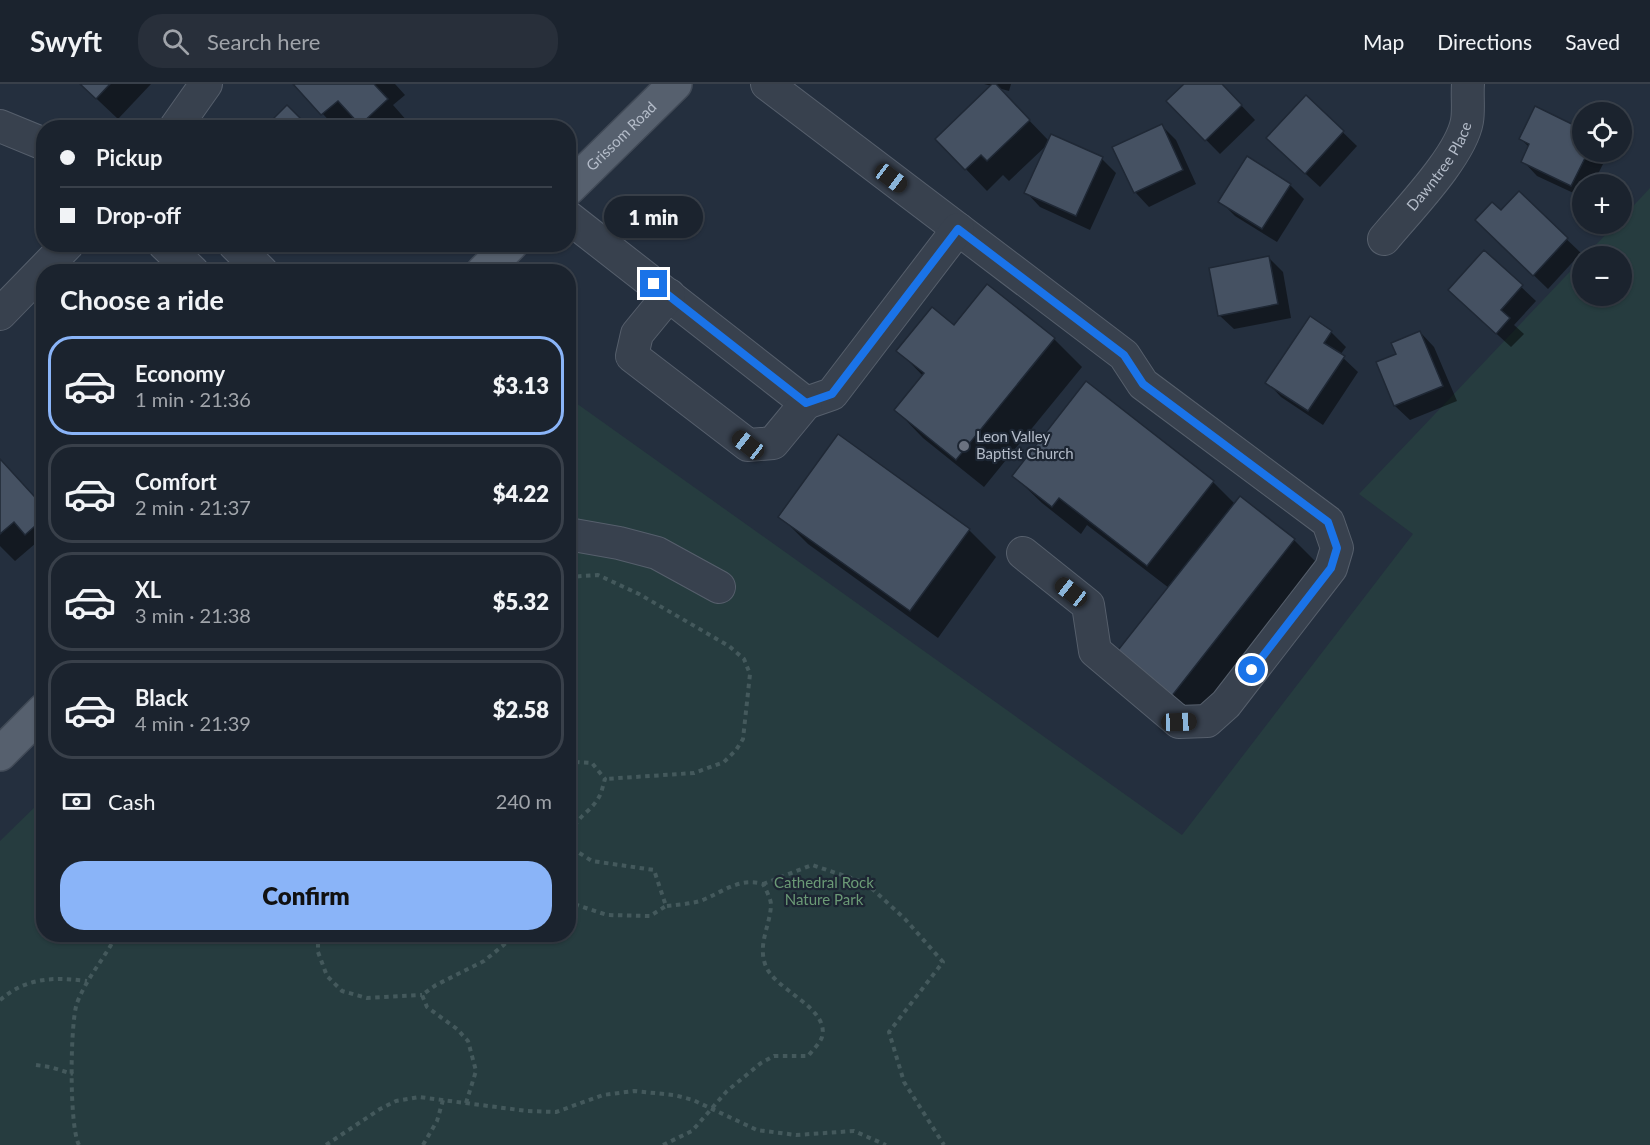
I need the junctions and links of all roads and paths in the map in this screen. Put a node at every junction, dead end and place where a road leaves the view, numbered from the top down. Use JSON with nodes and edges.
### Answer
{"nodes":[{"id":1,"x":206,"y":84,"type":"edge"},
{"id":2,"x":675,"y":84,"type":"edge"},
{"id":3,"x":766,"y":84,"type":"edge"},
{"id":4,"x":1468,"y":84,"type":"edge"},
{"id":5,"x":181,"y":120,"type":"edge"},
{"id":6,"x":0,"y":126,"type":"edge"},
{"id":7,"x":36,"y":141,"type":"edge"},
{"id":8,"x":576,"y":181,"type":"edge"},
{"id":9,"x":576,"y":223,"type":"edge"},
{"id":10,"x":958,"y":229,"type":"junction"},
{"id":11,"x":1384,"y":239,"type":"dead end"},
{"id":12,"x":60,"y":252,"type":"edge"},
{"id":13,"x":172,"y":252,"type":"edge"},
{"id":14,"x":242,"y":252,"type":"edge"},
{"id":15,"x":503,"y":252,"type":"edge"},
{"id":16,"x":49,"y":264,"type":"edge"},
{"id":17,"x":185,"y":264,"type":"edge"},
{"id":18,"x":254,"y":264,"type":"edge"},
{"id":19,"x":491,"y":264,"type":"edge"},
{"id":20,"x":36,"y":277,"type":"edge"},
{"id":21,"x":669,"y":295,"type":"junction"},
{"id":22,"x":0,"y":314,"type":"edge"},
{"id":23,"x":806,"y":403,"type":"junction"},
{"id":24,"x":576,"y":535,"type":"edge"},
{"id":25,"x":1023,"y":554,"type":"dead end"},
{"id":26,"x":576,"y":576,"type":"edge"},
{"id":27,"x":719,"y":587,"type":"dead end"},
{"id":28,"x":36,"y":718,"type":"edge"},
{"id":29,"x":0,"y":754,"type":"edge"},
{"id":30,"x":576,"y":762,"type":"edge"},
{"id":31,"x":605,"y":779,"type":"junction"},
{"id":32,"x":576,"y":823,"type":"edge"},
{"id":33,"x":576,"y":851,"type":"edge"},
{"id":34,"x":763,"y":884,"type":"junction"},
{"id":35,"x":576,"y":905,"type":"edge"},
{"id":36,"x":666,"y":906,"type":"junction"},
{"id":37,"x":112,"y":942,"type":"edge"},
{"id":38,"x":318,"y":942,"type":"edge"},
{"id":39,"x":507,"y":942,"type":"edge"},
{"id":40,"x":87,"y":981,"type":"junction"},
{"id":41,"x":422,"y":995,"type":"junction"},
{"id":42,"x":0,"y":1000,"type":"edge"},
{"id":43,"x":36,"y":1065,"type":"dead end"},
{"id":44,"x":73,"y":1074,"type":"junction"},
{"id":45,"x":443,"y":1100,"type":"junction"},
{"id":46,"x":466,"y":1103,"type":"junction"},
{"id":47,"x":712,"y":1109,"type":"junction"},
{"id":48,"x":425,"y":1143,"type":"edge"},
{"id":49,"x":80,"y":1145,"type":"edge"},
{"id":50,"x":326,"y":1145,"type":"edge"},
{"id":51,"x":663,"y":1145,"type":"edge"},
{"id":52,"x":886,"y":1145,"type":"edge"},
{"id":53,"x":944,"y":1145,"type":"edge"}],
"edges":[{"from":1,"to":5,"type":"street"},
{"from":2,"to":8,"type":"main road","name":"Grissom Road"},
{"from":3,"to":10,"type":"street"},
{"from":4,"to":11,"type":"street","name":"Dawntree Place"},
{"from":6,"to":7,"type":"street"},
{"from":9,"to":21,"type":"street"},
{"from":10,"to":23,"type":"street"},
{"from":10,"to":25,"type":"street"},
{"from":12,"to":16,"type":"street"},
{"from":13,"to":17,"type":"street"},
{"from":14,"to":18,"type":"street"},
{"from":15,"to":19,"type":"main road"},
{"from":20,"to":22,"type":"street"},
{"from":21,"to":23,"type":"street"},
{"from":21,"to":23,"type":"street"},
{"from":24,"to":27,"type":"street"},
{"from":26,"to":31,"type":"path"},
{"from":28,"to":29,"type":"main road"},
{"from":30,"to":31,"type":"path"},
{"from":31,"to":32,"type":"path"},
{"from":33,"to":36,"type":"path"},
{"from":34,"to":36,"type":"path"},
{"from":34,"to":47,"type":"path"},
{"from":34,"to":53,"type":"path"},
{"from":35,"to":36,"type":"path"},
{"from":37,"to":40,"type":"path"},
{"from":38,"to":41,"type":"path"},
{"from":39,"to":41,"type":"path"},
{"from":40,"to":42,"type":"path"},
{"from":40,"to":44,"type":"path"},
{"from":41,"to":46,"type":"path"},
{"from":43,"to":44,"type":"path"},
{"from":44,"to":49,"type":"path"},
{"from":45,"to":46,"type":"path"},
{"from":45,"to":48,"type":"path"},
{"from":45,"to":50,"type":"path"},
{"from":46,"to":47,"type":"path"},
{"from":47,"to":51,"type":"path"},
{"from":47,"to":52,"type":"path"}]}
